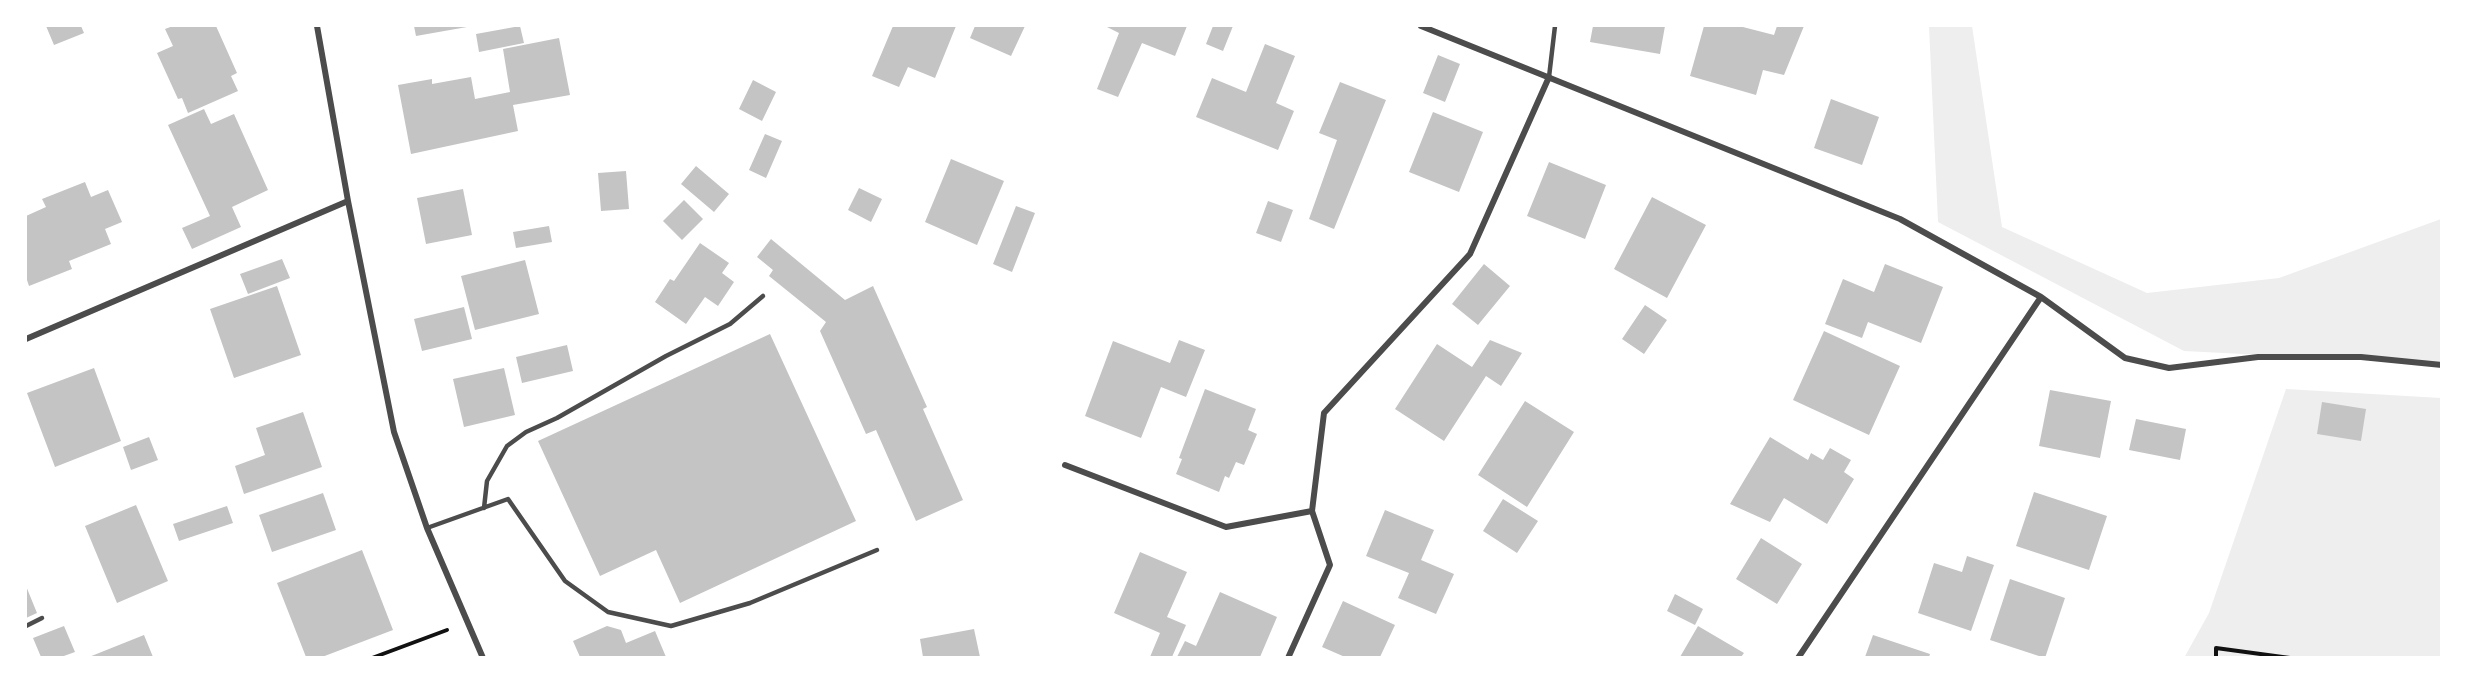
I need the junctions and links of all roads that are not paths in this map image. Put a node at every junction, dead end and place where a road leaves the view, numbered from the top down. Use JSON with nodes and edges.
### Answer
{"nodes":[{"id":1,"x":317,"y":26,"type":"edge"},
{"id":2,"x":1421,"y":26,"type":"edge"},
{"id":3,"x":1556,"y":26,"type":"edge"},
{"id":4,"x":1549,"y":77,"type":"junction"},
{"id":5,"x":348,"y":201,"type":"junction"},
{"id":6,"x":764,"y":296,"type":"dead end"},
{"id":7,"x":2041,"y":297,"type":"junction"},
{"id":8,"x":26,"y":339,"type":"edge"},
{"id":9,"x":2442,"y":365,"type":"edge"},
{"id":10,"x":1065,"y":465,"type":"dead end"},
{"id":11,"x":484,"y":508,"type":"junction"},
{"id":12,"x":1312,"y":511,"type":"junction"},
{"id":13,"x":427,"y":528,"type":"junction"},
{"id":14,"x":877,"y":550,"type":"dead end"},
{"id":15,"x":42,"y":618,"type":"dead end"},
{"id":16,"x":26,"y":626,"type":"edge"},
{"id":17,"x":483,"y":657,"type":"edge"},
{"id":18,"x":1288,"y":657,"type":"edge"},
{"id":19,"x":1797,"y":657,"type":"edge"}],
"edges":[{"from":1,"to":5,"type":"street"},
{"from":2,"to":4,"type":"street"},
{"from":3,"to":4,"type":"lane"},
{"from":4,"to":7,"type":"street"},
{"from":4,"to":12,"type":"street"},
{"from":5,"to":8,"type":"street"},
{"from":5,"to":13,"type":"street"},
{"from":6,"to":11,"type":"lane"},
{"from":7,"to":9,"type":"street"},
{"from":7,"to":19,"type":"street"},
{"from":10,"to":12,"type":"street"},
{"from":11,"to":13,"type":"lane"},
{"from":11,"to":14,"type":"lane"},
{"from":12,"to":18,"type":"street"},
{"from":13,"to":17,"type":"street"},
{"from":15,"to":16,"type":"lane"}]}
